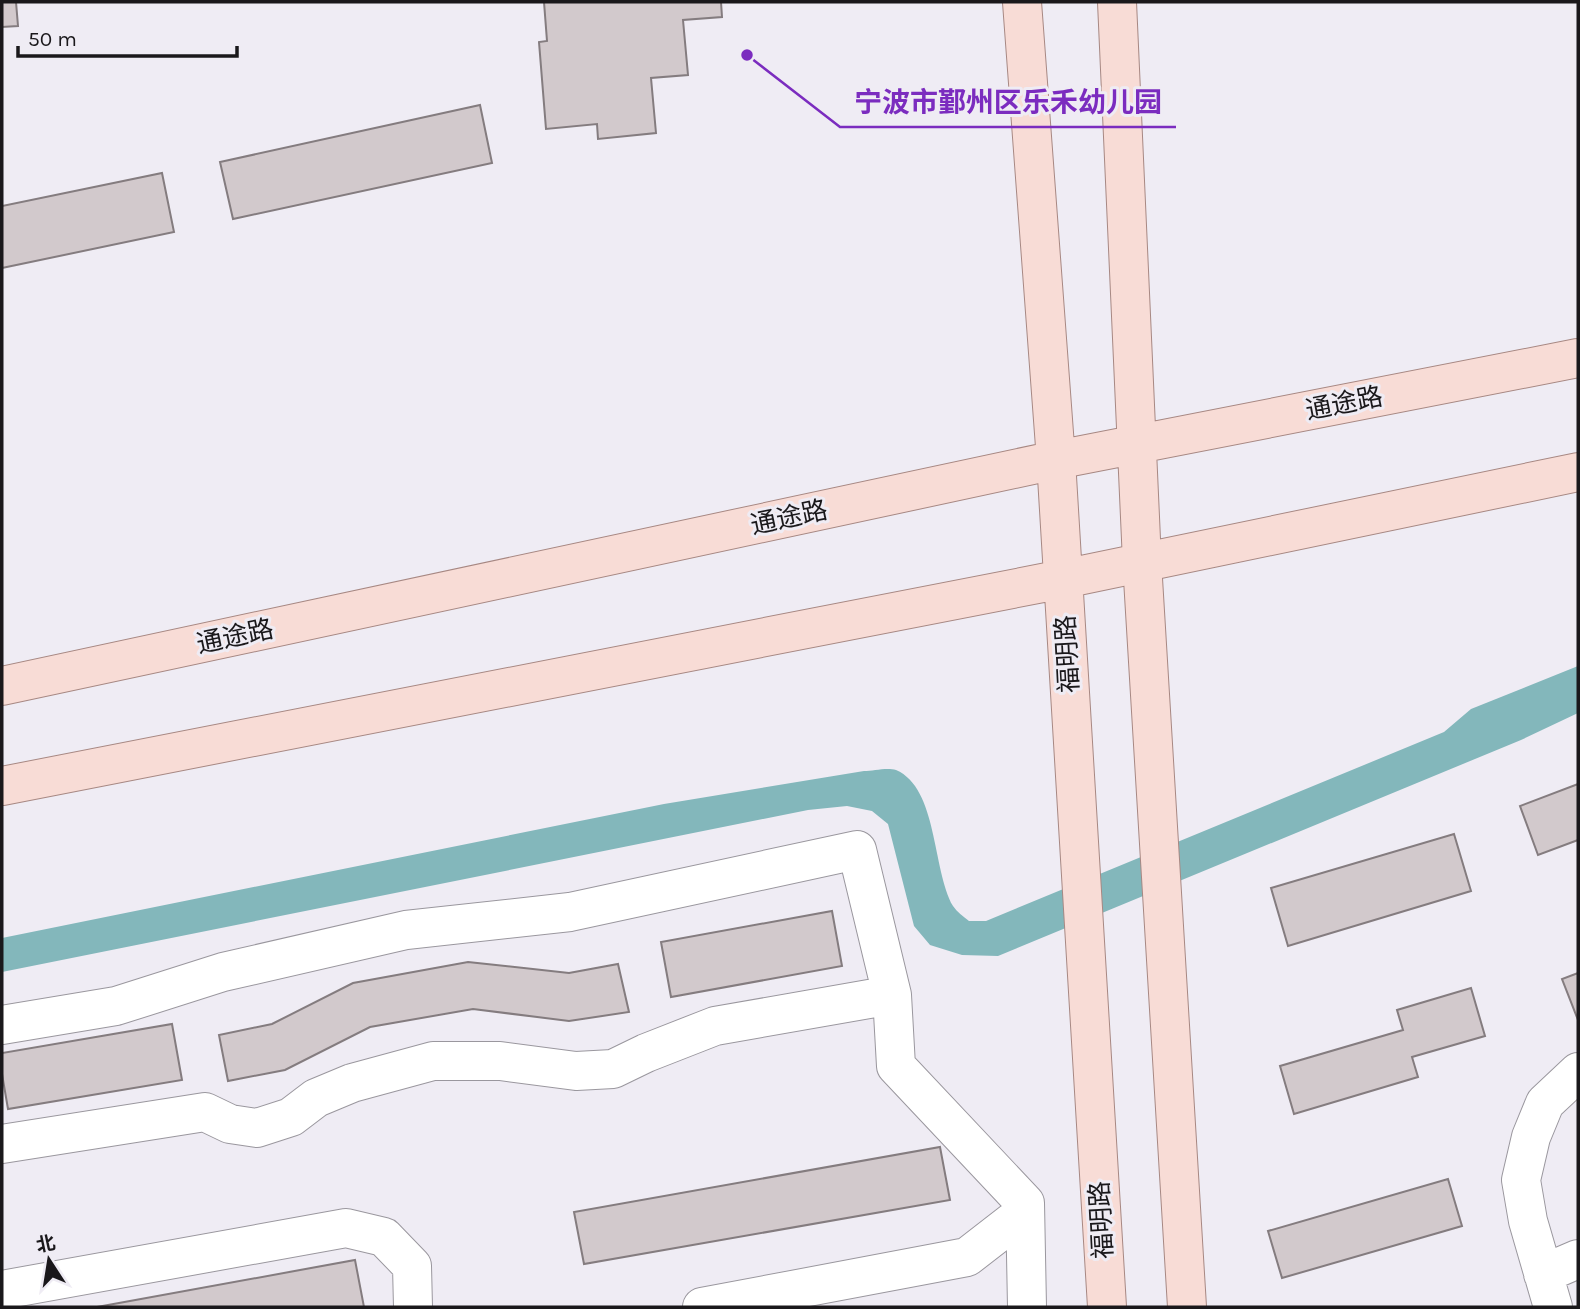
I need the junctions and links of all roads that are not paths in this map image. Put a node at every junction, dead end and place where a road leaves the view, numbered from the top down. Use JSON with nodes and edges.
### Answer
{"nodes":[{"id":1,"x":1022,"y":2,"type":"edge"},
{"id":2,"x":1117,"y":2,"type":"edge"},
{"id":3,"x":1578,"y":358,"type":"edge"},
{"id":4,"x":1135,"y":444,"type":"junction"},
{"id":5,"x":1056,"y":460,"type":"junction"},
{"id":6,"x":1578,"y":472,"type":"edge"},
{"id":7,"x":1142,"y":562,"type":"junction"},
{"id":8,"x":1063,"y":579,"type":"junction"},
{"id":9,"x":2,"y":686,"type":"edge"},
{"id":10,"x":2,"y":786,"type":"edge"},
{"id":11,"x":892,"y":995,"type":"junction"},
{"id":12,"x":2,"y":1025,"type":"edge"},
{"id":13,"x":1578,"y":1072,"type":"edge"},
{"id":14,"x":2,"y":1144,"type":"edge"},
{"id":15,"x":1025,"y":1212,"type":"junction"},
{"id":16,"x":1578,"y":1259,"type":"edge"},
{"id":17,"x":2,"y":1290,"type":"edge"},
{"id":18,"x":1548,"y":1290,"type":"edge"},
{"id":19,"x":413,"y":1307,"type":"edge"},
{"id":20,"x":702,"y":1307,"type":"edge"},
{"id":21,"x":1027,"y":1307,"type":"edge"},
{"id":22,"x":1107,"y":1307,"type":"edge"},
{"id":23,"x":1187,"y":1307,"type":"edge"}],
"edges":[{"from":1,"to":5,"type":"main road","name":"福明路"},
{"from":2,"to":4,"type":"main road"},
{"from":3,"to":4,"type":"main road","name":"通途路"},
{"from":4,"to":5,"type":"main road","name":"通途路"},
{"from":4,"to":7,"type":"main road"},
{"from":5,"to":8,"type":"main road","name":"福明路"},
{"from":5,"to":9,"type":"main road","name":"通途路"},
{"from":6,"to":7,"type":"main road"},
{"from":7,"to":8,"type":"main road"},
{"from":7,"to":23,"type":"main road"},
{"from":8,"to":10,"type":"main road"},
{"from":8,"to":22,"type":"main road","name":"福明路"},
{"from":11,"to":12,"type":"street"},
{"from":11,"to":14,"type":"street"},
{"from":11,"to":15,"type":"street"},
{"from":13,"to":18,"type":"street"},
{"from":15,"to":20,"type":"street"},
{"from":15,"to":21,"type":"street"},
{"from":16,"to":18,"type":"street"},
{"from":17,"to":19,"type":"street"}]}
